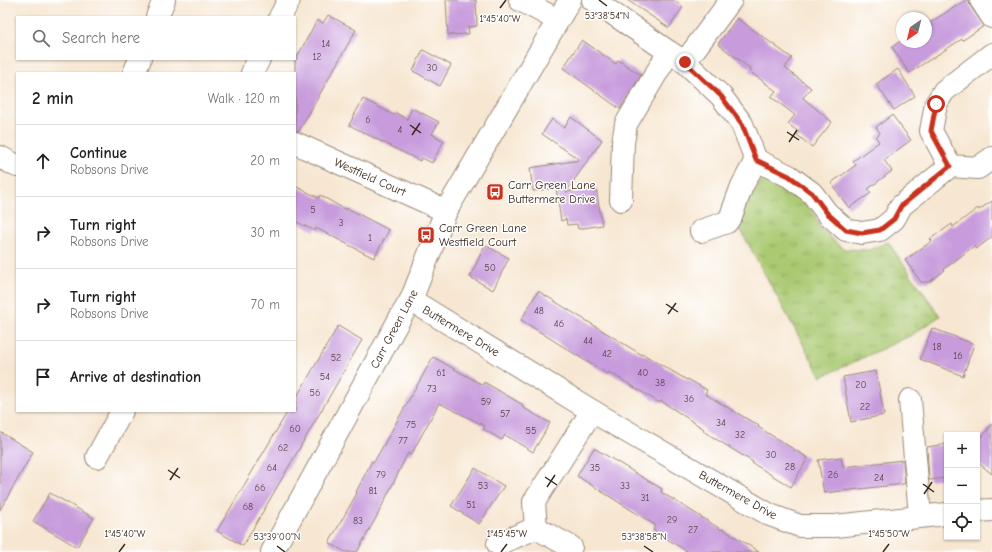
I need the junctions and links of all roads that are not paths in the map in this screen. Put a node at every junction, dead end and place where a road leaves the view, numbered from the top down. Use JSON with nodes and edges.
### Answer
{"nodes":[{"id":1,"x":164,"y":0,"type":"edge"},
{"id":2,"x":288,"y":0,"type":"edge"},
{"id":3,"x":520,"y":0,"type":"edge"},
{"id":4,"x":570,"y":0,"type":"edge"},
{"id":5,"x":593,"y":0,"type":"edge"},
{"id":6,"x":731,"y":0,"type":"edge"},
{"id":7,"x":981,"y":0,"type":"edge"},
{"id":8,"x":157,"y":16,"type":"edge"},
{"id":9,"x":280,"y":16,"type":"edge"},
{"id":10,"x":992,"y":17,"type":"edge"},
{"id":11,"x":558,"y":20,"type":"junction"},
{"id":12,"x":992,"y":54,"type":"edge"},
{"id":13,"x":677,"y":57,"type":"junction"},
{"id":14,"x":140,"y":60,"type":"edge"},
{"id":15,"x":258,"y":60,"type":"edge"},
{"id":16,"x":134,"y":72,"type":"edge"},
{"id":17,"x":252,"y":72,"type":"edge"},
{"id":18,"x":296,"y":143,"type":"edge"},
{"id":19,"x":0,"y":157,"type":"edge"},
{"id":20,"x":992,"y":158,"type":"edge"},
{"id":21,"x":756,"y":160,"type":"junction"},
{"id":22,"x":16,"y":165,"type":"edge"},
{"id":23,"x":950,"y":166,"type":"junction"},
{"id":24,"x":621,"y":200,"type":"dead end"},
{"id":25,"x":446,"y":211,"type":"junction"},
{"id":26,"x":701,"y":231,"type":"dead end"},
{"id":27,"x":411,"y":300,"type":"junction"},
{"id":28,"x":910,"y":400,"type":"dead end"},
{"id":29,"x":592,"y":411,"type":"junction"},
{"id":30,"x":121,"y":412,"type":"edge"},
{"id":31,"x":97,"y":457,"type":"dead end"},
{"id":32,"x":992,"y":510,"type":"edge"},
{"id":33,"x":980,"y":512,"type":"edge"},
{"id":34,"x":944,"y":514,"type":"edge"},
{"id":35,"x":920,"y":516,"type":"junction"},
{"id":36,"x":536,"y":528,"type":"junction"},
{"id":37,"x":498,"y":544,"type":"dead end"},
{"id":38,"x":571,"y":547,"type":"dead end"},
{"id":39,"x":272,"y":552,"type":"edge"}],
"edges":[{"from":1,"to":8,"type":"street"},
{"from":2,"to":9,"type":"street"},
{"from":3,"to":11,"type":"street"},
{"from":4,"to":11,"type":"street","name":"Carr Green Lane"},
{"from":5,"to":13,"type":"street"},
{"from":6,"to":13,"type":"street"},
{"from":7,"to":10,"type":"street"},
{"from":11,"to":25,"type":"street","name":"Carr Green Lane"},
{"from":12,"to":23,"type":"street"},
{"from":13,"to":21,"type":"street"},
{"from":13,"to":24,"type":"street"},
{"from":14,"to":16,"type":"street"},
{"from":15,"to":17,"type":"street"},
{"from":18,"to":25,"type":"street","name":"Westfield Court"},
{"from":19,"to":22,"type":"street"},
{"from":20,"to":23,"type":"street"},
{"from":21,"to":23,"type":"street"},
{"from":21,"to":26,"type":"street"},
{"from":25,"to":27,"type":"street","name":"Carr Green Lane"},
{"from":27,"to":29,"type":"street","name":"Buttermere Drive"},
{"from":27,"to":39,"type":"street","name":"Carr Green Lane"},
{"from":28,"to":35,"type":"street"},
{"from":29,"to":35,"type":"street","name":"Buttermere Drive"},
{"from":29,"to":36,"type":"street"},
{"from":30,"to":31,"type":"street"},
{"from":32,"to":33,"type":"street"},
{"from":34,"to":35,"type":"street","name":"Buttermere Drive"},
{"from":36,"to":37,"type":"street"},
{"from":36,"to":38,"type":"street"}]}
